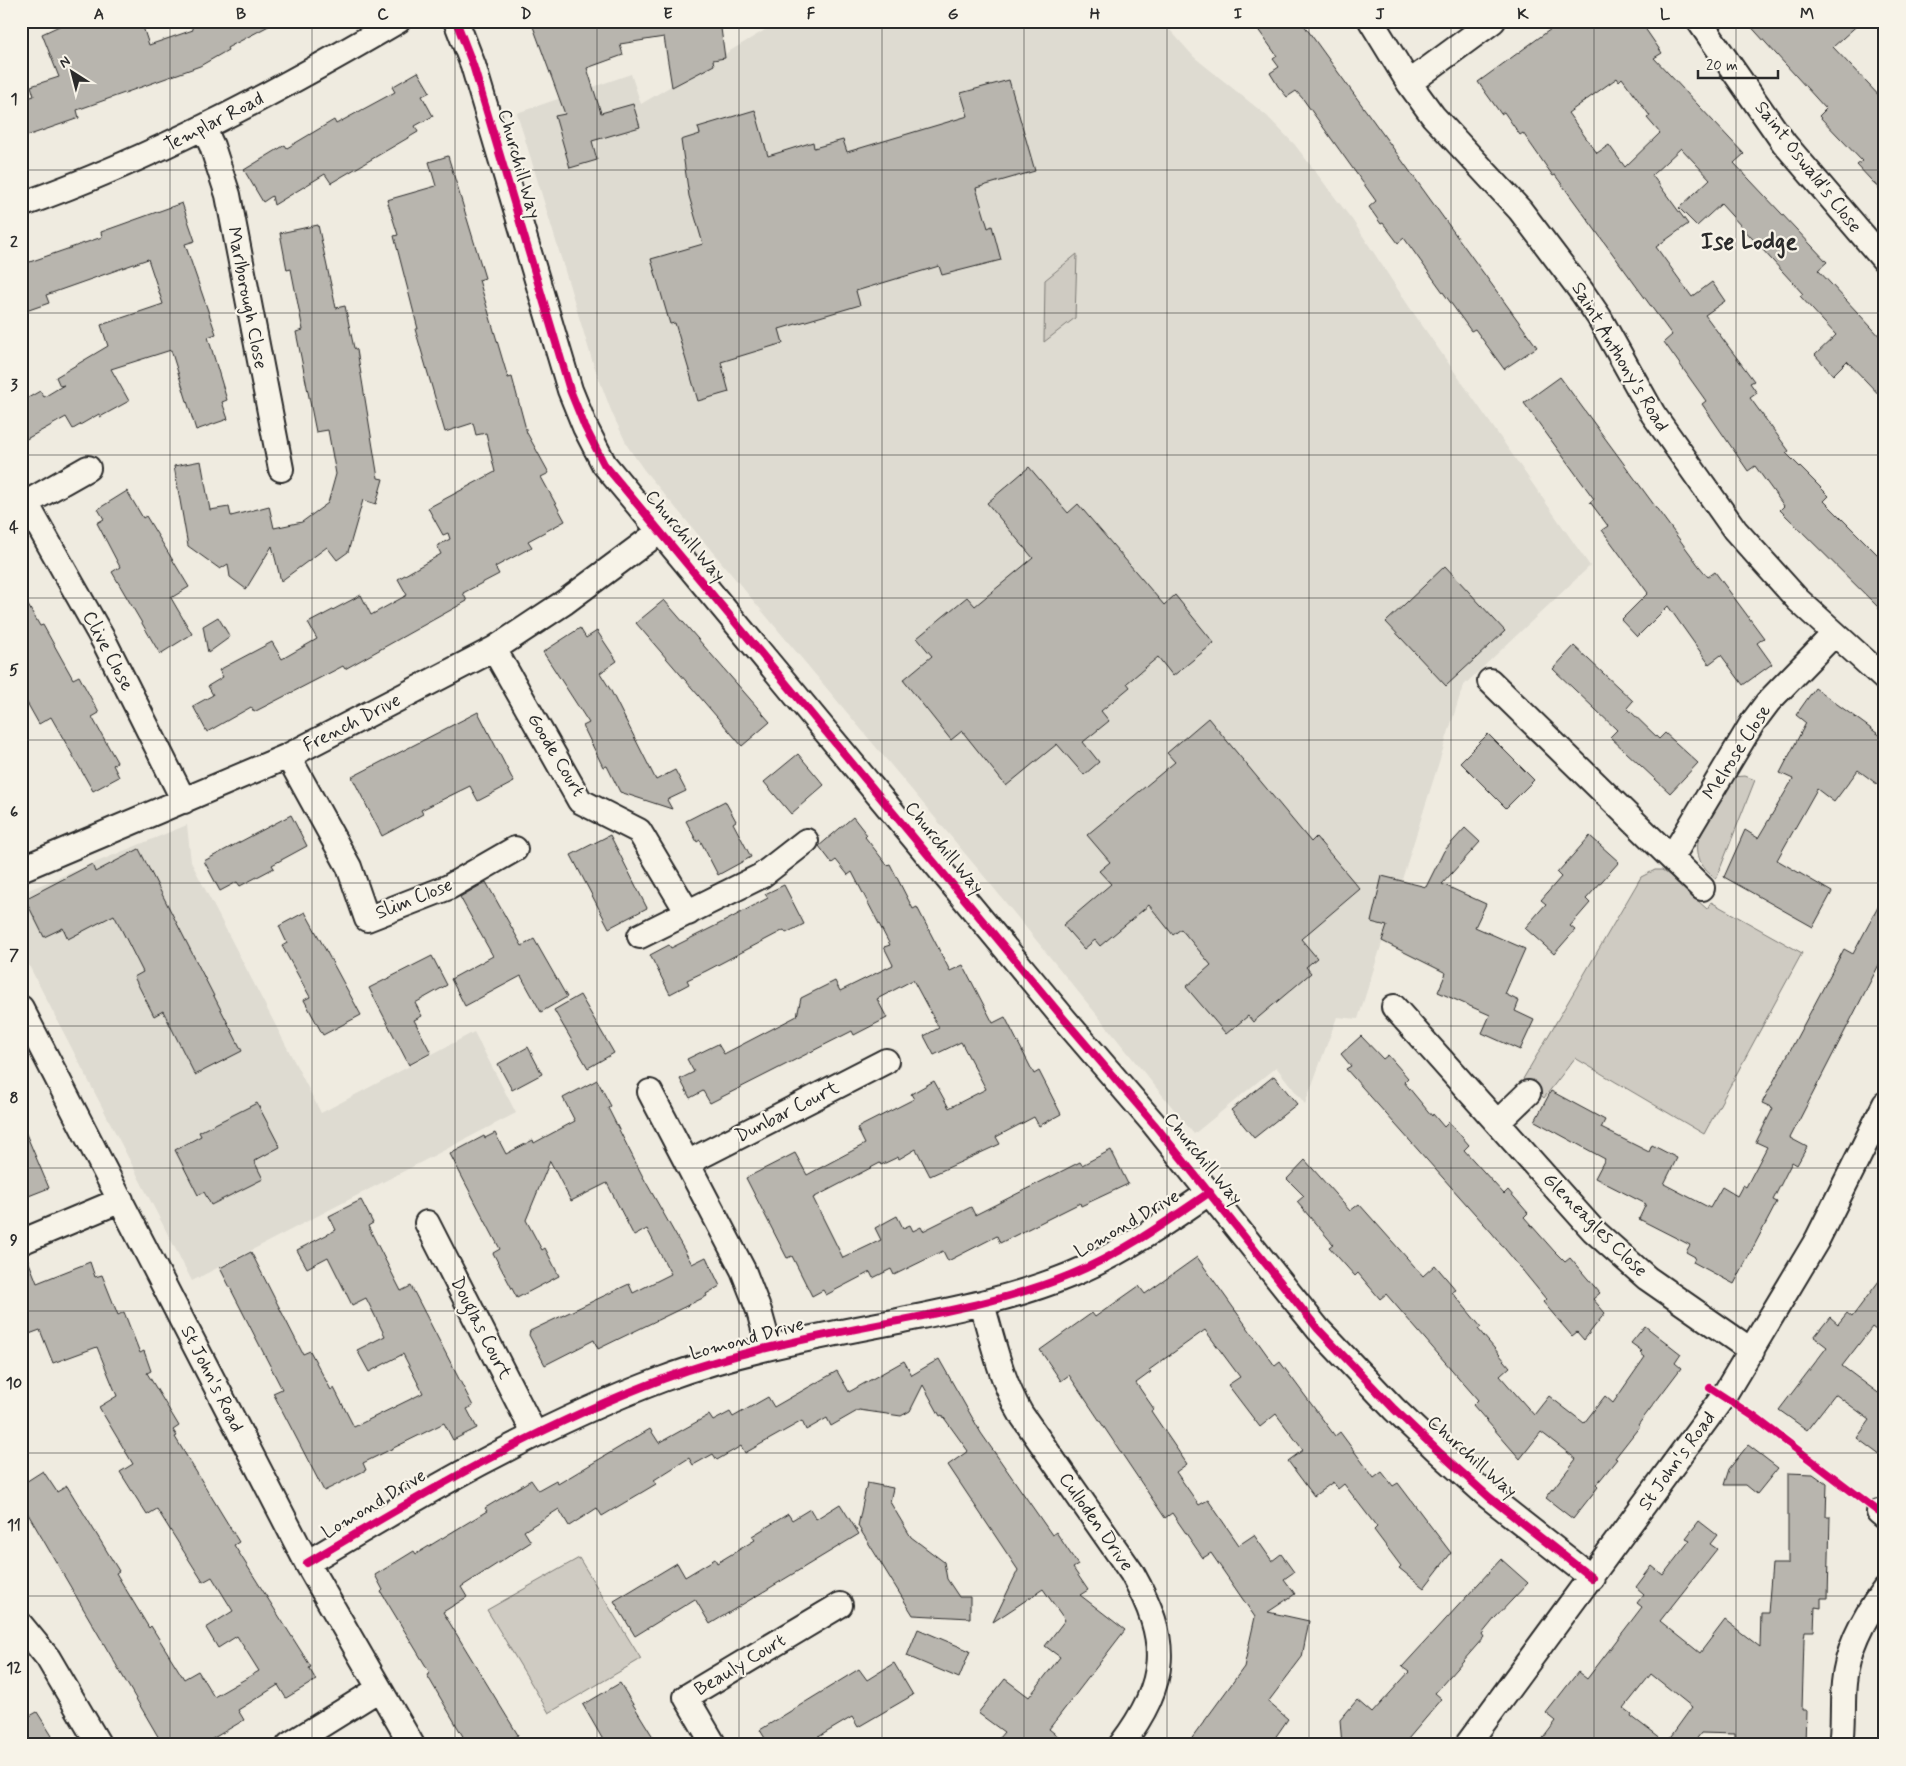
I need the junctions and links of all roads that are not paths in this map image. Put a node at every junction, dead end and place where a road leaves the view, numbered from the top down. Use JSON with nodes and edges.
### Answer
{"nodes":[{"id":1,"x":398,"y":21,"type":"edge"},
{"id":2,"x":456,"y":21,"type":"edge"},
{"id":3,"x":1371,"y":21,"type":"edge"},
{"id":4,"x":1493,"y":21,"type":"edge"},
{"id":5,"x":1699,"y":21,"type":"edge"},
{"id":6,"x":1408,"y":84,"type":"junction"},
{"id":7,"x":204,"y":129,"type":"junction"},
{"id":8,"x":21,"y":205,"type":"edge"},
{"id":9,"x":1885,"y":261,"type":"edge"},
{"id":10,"x":88,"y":468,"type":"dead end"},
{"id":11,"x":281,"y":469,"type":"dead end"},
{"id":12,"x":24,"y":505,"type":"edge"},
{"id":13,"x":659,"y":532,"type":"junction"},
{"id":14,"x":1834,"y":634,"type":"junction"},
{"id":15,"x":494,"y":649,"type":"junction"},
{"id":16,"x":1885,"y":679,"type":"edge"},
{"id":17,"x":1490,"y":681,"type":"dead end"},
{"id":18,"x":288,"y":756,"type":"junction"},
{"id":19,"x":184,"y":801,"type":"junction"},
{"id":20,"x":806,"y":841,"type":"dead end"},
{"id":21,"x":515,"y":849,"type":"dead end"},
{"id":22,"x":1672,"y":857,"type":"junction"},
{"id":23,"x":21,"y":869,"type":"edge"},
{"id":24,"x":1702,"y":888,"type":"dead end"},
{"id":25,"x":688,"y":912,"type":"junction"},
{"id":26,"x":640,"y":936,"type":"dead end"},
{"id":27,"x":1394,"y":1007,"type":"dead end"},
{"id":28,"x":21,"y":1008,"type":"edge"},
{"id":29,"x":886,"y":1061,"type":"dead end"},
{"id":30,"x":650,"y":1092,"type":"dead end"},
{"id":31,"x":1528,"y":1093,"type":"dead end"},
{"id":32,"x":1885,"y":1104,"type":"edge"},
{"id":33,"x":1498,"y":1122,"type":"junction"},
{"id":34,"x":687,"y":1163,"type":"junction"},
{"id":35,"x":1210,"y":1192,"type":"junction"},
{"id":36,"x":121,"y":1200,"type":"junction"},
{"id":37,"x":427,"y":1223,"type":"dead end"},
{"id":38,"x":21,"y":1242,"type":"edge"},
{"id":39,"x":982,"y":1304,"type":"junction"},
{"id":40,"x":769,"y":1348,"type":"junction"},
{"id":41,"x":1752,"y":1351,"type":"junction"},
{"id":42,"x":534,"y":1433,"type":"junction"},
{"id":43,"x":307,"y":1563,"type":"junction"},
{"id":44,"x":1592,"y":1578,"type":"junction"},
{"id":45,"x":1885,"y":1589,"type":"edge"},
{"id":46,"x":840,"y":1605,"type":"dead end"},
{"id":47,"x":21,"y":1625,"type":"edge"},
{"id":48,"x":379,"y":1689,"type":"junction"},
{"id":49,"x":99,"y":1745,"type":"edge"},
{"id":50,"x":289,"y":1745,"type":"edge"},
{"id":51,"x":412,"y":1745,"type":"edge"},
{"id":52,"x":714,"y":1745,"type":"edge"},
{"id":53,"x":1121,"y":1745,"type":"edge"},
{"id":54,"x":1467,"y":1745,"type":"edge"},
{"id":55,"x":1841,"y":1745,"type":"edge"}],
"edges":[{"from":1,"to":7,"type":"street","name":"Templar Road"},
{"from":2,"to":13,"type":"street","name":"Churchill Way"},
{"from":3,"to":6,"type":"street","name":"Saint Anthony's Road"},
{"from":4,"to":6,"type":"street"},
{"from":5,"to":9,"type":"street","name":"Saint Oswald's Close"},
{"from":6,"to":14,"type":"street","name":"Saint Anthony's Road"},
{"from":7,"to":8,"type":"street","name":"Templar Road"},
{"from":7,"to":11,"type":"street","name":"Marlborough Close"},
{"from":10,"to":12,"type":"street","name":"Clive Close"},
{"from":12,"to":19,"type":"street","name":"Clive Close"},
{"from":13,"to":15,"type":"street","name":"French Drive"},
{"from":13,"to":35,"type":"street","name":"Churchill Way"},
{"from":14,"to":16,"type":"street","name":"Saint Anthony's Road"},
{"from":14,"to":22,"type":"street","name":"Melrose Close"},
{"from":15,"to":18,"type":"street","name":"French Drive"},
{"from":15,"to":25,"type":"street","name":"Goode Court"},
{"from":17,"to":22,"type":"street"},
{"from":18,"to":19,"type":"street","name":"French Drive"},
{"from":18,"to":21,"type":"street","name":"Slim Close"},
{"from":19,"to":23,"type":"street","name":"French Drive"},
{"from":20,"to":25,"type":"street"},
{"from":22,"to":24,"type":"street"},
{"from":25,"to":26,"type":"street"},
{"from":27,"to":33,"type":"street","name":"Gleneagles Close"},
{"from":28,"to":36,"type":"street","name":"St John's Road"},
{"from":29,"to":34,"type":"street","name":"Dunbar Court"},
{"from":30,"to":34,"type":"street"},
{"from":31,"to":33,"type":"street"},
{"from":32,"to":41,"type":"street","name":"St John's Road"},
{"from":33,"to":41,"type":"street","name":"Gleneagles Close"},
{"from":34,"to":40,"type":"street"},
{"from":35,"to":39,"type":"street","name":"Lomond Drive"},
{"from":35,"to":44,"type":"street","name":"Churchill Way"},
{"from":36,"to":38,"type":"street"},
{"from":36,"to":43,"type":"street","name":"St John's Road"},
{"from":37,"to":42,"type":"street","name":"Douglas Court"},
{"from":39,"to":40,"type":"street","name":"Lomond Drive"},
{"from":39,"to":53,"type":"street","name":"Culloden Drive"},
{"from":40,"to":42,"type":"street","name":"Lomond Drive"},
{"from":41,"to":44,"type":"street","name":"St John's Road"},
{"from":42,"to":43,"type":"street","name":"Lomond Drive"},
{"from":43,"to":48,"type":"street","name":"St John's Road"},
{"from":44,"to":54,"type":"street","name":"St John's Road"},
{"from":45,"to":55,"type":"street"},
{"from":46,"to":52,"type":"street","name":"Beauly Court"},
{"from":47,"to":49,"type":"street"},
{"from":48,"to":50,"type":"street"},
{"from":48,"to":51,"type":"street","name":"St John's Road"}]}
